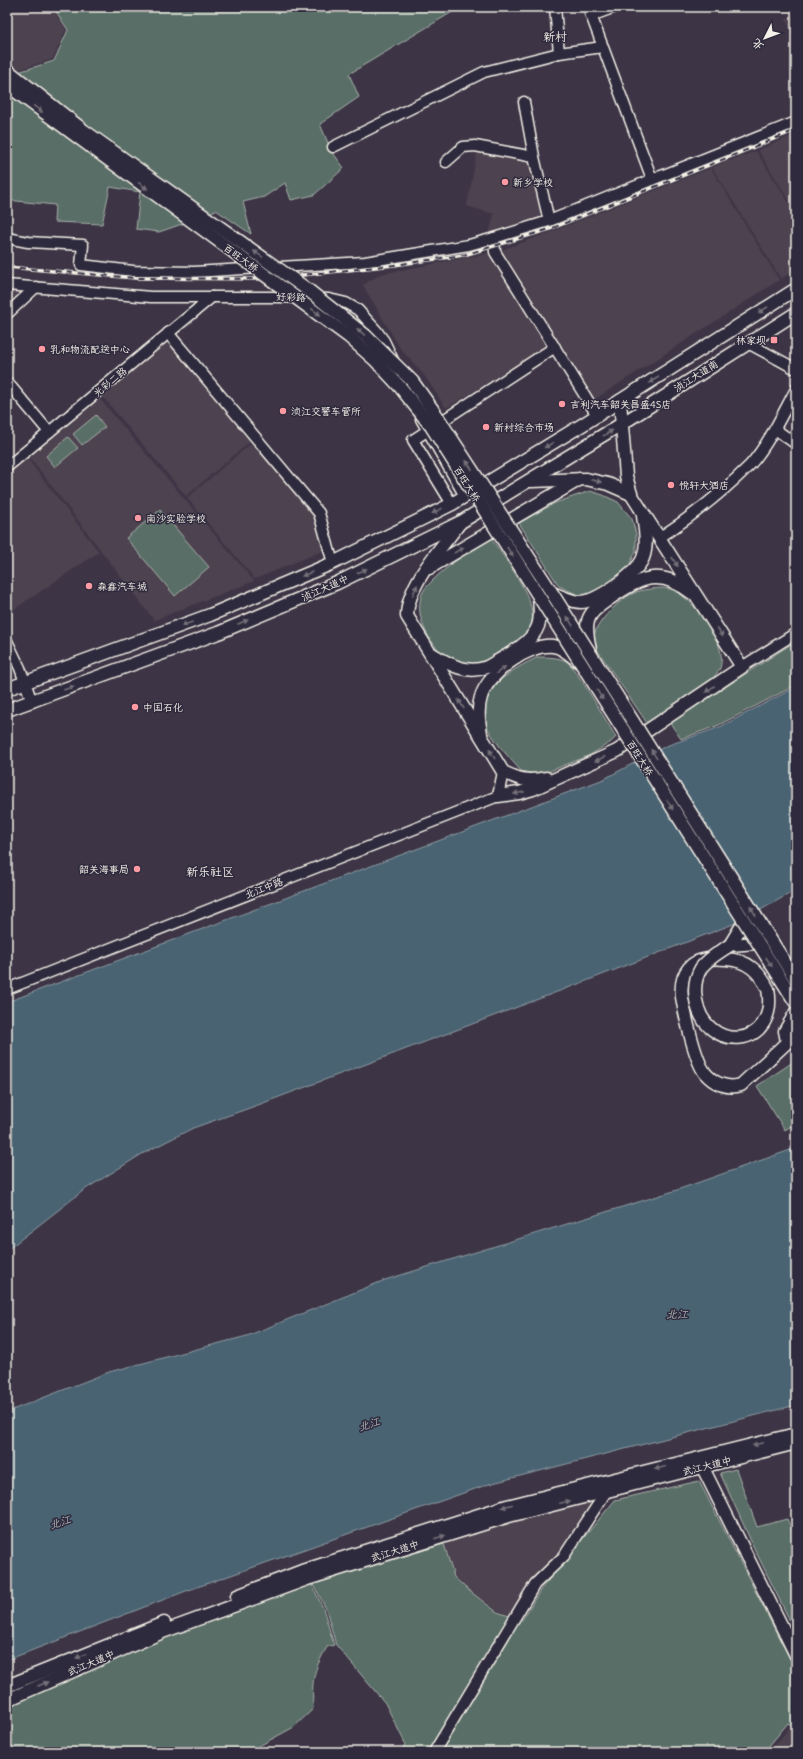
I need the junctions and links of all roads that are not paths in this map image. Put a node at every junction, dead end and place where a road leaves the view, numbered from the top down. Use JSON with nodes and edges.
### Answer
{"nodes":[{"id":1,"x":555,"y":7,"type":"edge"},
{"id":2,"x":615,"y":7,"type":"edge"},
{"id":3,"x":589,"y":11,"type":"edge"},
{"id":4,"x":603,"y":47,"type":"junction"},
{"id":5,"x":559,"y":53,"type":"junction"},
{"id":6,"x":7,"y":70,"type":"edge"},
{"id":7,"x":7,"y":85,"type":"edge"},
{"id":8,"x":524,"y":102,"type":"dead end"},
{"id":9,"x":796,"y":122,"type":"edge"},
{"id":10,"x":333,"y":147,"type":"dead end"},
{"id":11,"x":534,"y":156,"type":"junction"},
{"id":12,"x":446,"y":162,"type":"dead end"},
{"id":13,"x":652,"y":179,"type":"junction"},
{"id":14,"x":549,"y":221,"type":"junction"},
{"id":15,"x":7,"y":238,"type":"edge"},
{"id":16,"x":494,"y":238,"type":"junction"},
{"id":17,"x":7,"y":285,"type":"edge"},
{"id":18,"x":36,"y":287,"type":"junction"},
{"id":19,"x":796,"y":289,"type":"edge"},
{"id":20,"x":212,"y":297,"type":"junction"},
{"id":21,"x":796,"y":313,"type":"edge"},
{"id":22,"x":7,"y":314,"type":"edge"},
{"id":23,"x":739,"y":325,"type":"junction"},
{"id":24,"x":168,"y":333,"type":"junction"},
{"id":25,"x":748,"y":343,"type":"junction"},
{"id":26,"x":555,"y":347,"type":"junction"},
{"id":27,"x":796,"y":369,"type":"edge"},
{"id":28,"x":7,"y":382,"type":"edge"},
{"id":29,"x":796,"y":389,"type":"edge"},
{"id":30,"x":620,"y":401,"type":"junction"},
{"id":31,"x":597,"y":415,"type":"junction"},
{"id":32,"x":623,"y":423,"type":"junction"},
{"id":33,"x":582,"y":425,"type":"junction"},
{"id":34,"x":775,"y":429,"type":"junction"},
{"id":35,"x":427,"y":431,"type":"junction"},
{"id":36,"x":49,"y":432,"type":"junction"},
{"id":37,"x":592,"y":442,"type":"junction"},
{"id":38,"x":796,"y":444,"type":"edge"},
{"id":39,"x":7,"y":467,"type":"edge"},
{"id":40,"x":580,"y":479,"type":"junction"},
{"id":41,"x":530,"y":481,"type":"junction"},
{"id":42,"x":631,"y":494,"type":"junction"},
{"id":43,"x":465,"y":496,"type":"junction"},
{"id":44,"x":452,"y":504,"type":"junction"},
{"id":45,"x":643,"y":512,"type":"junction"},
{"id":46,"x":461,"y":522,"type":"junction"},
{"id":47,"x":659,"y":538,"type":"junction"},
{"id":48,"x":333,"y":563,"type":"junction"},
{"id":49,"x":426,"y":570,"type":"junction"},
{"id":50,"x":635,"y":577,"type":"junction"},
{"id":51,"x":552,"y":593,"type":"junction"},
{"id":52,"x":539,"y":598,"type":"junction"},
{"id":53,"x":699,"y":599,"type":"junction"},
{"id":54,"x":796,"y":632,"type":"edge"},
{"id":55,"x":7,"y":641,"type":"edge"},
{"id":56,"x":429,"y":652,"type":"junction"},
{"id":57,"x":591,"y":654,"type":"junction"},
{"id":58,"x":580,"y":662,"type":"junction"},
{"id":59,"x":742,"y":667,"type":"junction"},
{"id":60,"x":25,"y":683,"type":"junction"},
{"id":61,"x":7,"y":689,"type":"edge"},
{"id":62,"x":32,"y":702,"type":"junction"},
{"id":63,"x":7,"y":710,"type":"edge"},
{"id":64,"x":481,"y":737,"type":"junction"},
{"id":65,"x":503,"y":772,"type":"junction"},
{"id":66,"x":564,"y":775,"type":"junction"},
{"id":67,"x":498,"y":796,"type":"junction"},
{"id":68,"x":744,"y":922,"type":"junction"},
{"id":69,"x":757,"y":943,"type":"junction"},
{"id":70,"x":730,"y":945,"type":"junction"},
{"id":71,"x":796,"y":980,"type":"edge"},
{"id":72,"x":7,"y":989,"type":"edge"},
{"id":73,"x":796,"y":1003,"type":"edge"},
{"id":74,"x":796,"y":1012,"type":"edge"},
{"id":75,"x":792,"y":1038,"type":"edge"},
{"id":76,"x":796,"y":1434,"type":"edge"},
{"id":77,"x":796,"y":1443,"type":"edge"},
{"id":78,"x":704,"y":1462,"type":"junction"},
{"id":79,"x":606,"y":1492,"type":"junction"},
{"id":80,"x":796,"y":1642,"type":"edge"},
{"id":81,"x":796,"y":1655,"type":"edge"},
{"id":82,"x":7,"y":1686,"type":"edge"},
{"id":83,"x":7,"y":1700,"type":"edge"},
{"id":84,"x":434,"y":1752,"type":"edge"}],
"edges":[{"from":1,"to":5,"type":"street"},
{"from":2,"to":3,"type":"street"},
{"from":3,"to":4,"type":"street"},
{"from":4,"to":5,"type":"street"},
{"from":4,"to":13,"type":"street"},
{"from":5,"to":10,"type":"street"},
{"from":51,"to":6,"type":"main road","name":"百旺大桥","one_way":true,"bridge":true},
{"from":7,"to":52,"type":"main road","name":"百旺大桥","one_way":true,"bridge":true},
{"from":8,"to":11,"type":"street"},
{"from":9,"to":13,"type":"street"},
{"from":11,"to":12,"type":"street"},
{"from":11,"to":14,"type":"street"},
{"from":13,"to":14,"type":"street"},
{"from":14,"to":16,"type":"street"},
{"from":15,"to":16,"type":"street"},
{"from":16,"to":26,"type":"street"},
{"from":17,"to":18,"type":"street","name":"好彩路"},
{"from":18,"to":20,"type":"street","name":"好彩路"},
{"from":18,"to":22,"type":"street"},
{"from":19,"to":23,"type":"main road","name":"浈江大道南","one_way":true},
{"from":20,"to":24,"type":"street","name":"光彩二路"},
{"from":20,"to":35,"type":"street","name":"好彩路"},
{"from":21,"to":25,"type":"main road","name":"浈江大道南"},
{"from":23,"to":25,"type":"main road"},
{"from":23,"to":30,"type":"main road","name":"浈江大道南","one_way":true},
{"from":24,"to":36,"type":"street","name":"光彩二路"},
{"from":24,"to":48,"type":"street"},
{"from":25,"to":27,"type":"street"},
{"from":25,"to":32,"type":"main road","name":"浈江大道南"},
{"from":26,"to":31,"type":"street"},
{"from":26,"to":35,"type":"street"},
{"from":28,"to":36,"type":"street"},
{"from":29,"to":34,"type":"street"},
{"from":30,"to":31,"type":"main road","name":"浈江大道中"},
{"from":30,"to":32,"type":"main road"},
{"from":31,"to":33,"type":"main road","name":"浈江大道中"},
{"from":37,"to":32,"type":"main road","name":"浈江大道中","one_way":true},
{"from":32,"to":42,"type":"main road"},
{"from":33,"to":37,"type":"main road"},
{"from":33,"to":43,"type":"main road","name":"浈江大道中","one_way":true},
{"from":34,"to":38,"type":"street"},
{"from":34,"to":47,"type":"street"},
{"from":35,"to":43,"type":"street","name":"好彩路"},
{"from":35,"to":44,"type":"street"},
{"from":36,"to":39,"type":"street","name":"光彩二路"},
{"from":37,"to":41,"type":"main road","name":"浈江大道中"},
{"from":40,"to":41,"type":"main road"},
{"from":40,"to":42,"type":"main road","one_way":true},
{"from":49,"to":40,"type":"main road","one_way":true},
{"from":41,"to":46,"type":"main road","name":"浈江大道中"},
{"from":42,"to":45,"type":"main road"},
{"from":43,"to":44,"type":"main road","name":"浈江大道中"},
{"from":44,"to":48,"type":"main road","name":"浈江大道中","one_way":true},
{"from":45,"to":47,"type":"main road"},
{"from":45,"to":50,"type":"main road"},
{"from":46,"to":49,"type":"main road"},
{"from":62,"to":46,"type":"main road","name":"浈江大道中","one_way":true},
{"from":47,"to":53,"type":"main road","one_way":true},
{"from":48,"to":60,"type":"main road","name":"浈江大道中","one_way":true},
{"from":56,"to":49,"type":"main road","one_way":true},
{"from":50,"to":51,"type":"main road"},
{"from":50,"to":53,"type":"main road"},
{"from":50,"to":57,"type":"main road"},
{"from":57,"to":51,"type":"main road","name":"百旺大桥","one_way":true,"bridge":true},
{"from":52,"to":56,"type":"main road"},
{"from":52,"to":58,"type":"main road","name":"百旺大桥","bridge":true},
{"from":53,"to":59,"type":"main road","one_way":true},
{"from":54,"to":59,"type":"street"},
{"from":55,"to":60,"type":"street"},
{"from":64,"to":56,"type":"main road","one_way":true},
{"from":71,"to":57,"type":"main road","name":"百旺大桥","one_way":true,"bridge":true},
{"from":64,"to":58,"type":"main road","one_way":true},
{"from":58,"to":68,"type":"main road","name":"百旺大桥","one_way":true,"bridge":true},
{"from":59,"to":66,"type":"main road","one_way":true},
{"from":60,"to":61,"type":"main road","name":"浈江大道中"},
{"from":60,"to":62,"type":"street"},
{"from":62,"to":63,"type":"main road","name":"浈江大道中"},
{"from":65,"to":64,"type":"main road","one_way":true},
{"from":65,"to":66,"type":"main road"},
{"from":65,"to":67,"type":"street"},
{"from":66,"to":67,"type":"main road","one_way":true},
{"from":67,"to":72,"type":"street","name":"北江中路"},
{"from":68,"to":69,"type":"main road","name":"百旺大桥","bridge":true},
{"from":68,"to":70,"type":"main road"},
{"from":69,"to":70,"type":"main road"},
{"from":69,"to":73,"type":"main road","name":"百旺大桥","one_way":true,"bridge":true},
{"from":70,"to":75,"type":"main road","bridge":true},
{"from":74,"to":75,"type":"main road"},
{"from":76,"to":78,"type":"main road","name":"武江大道中","one_way":true},
{"from":77,"to":78,"type":"main road","name":"武江大道中"},
{"from":78,"to":79,"type":"main road","name":"武江大道中"},
{"from":78,"to":80,"type":"main road"},
{"from":78,"to":81,"type":"main road"},
{"from":78,"to":82,"type":"main road","name":"武江大道中","one_way":true},
{"from":83,"to":79,"type":"main road","name":"武江大道中","one_way":true},
{"from":79,"to":84,"type":"street"}]}
